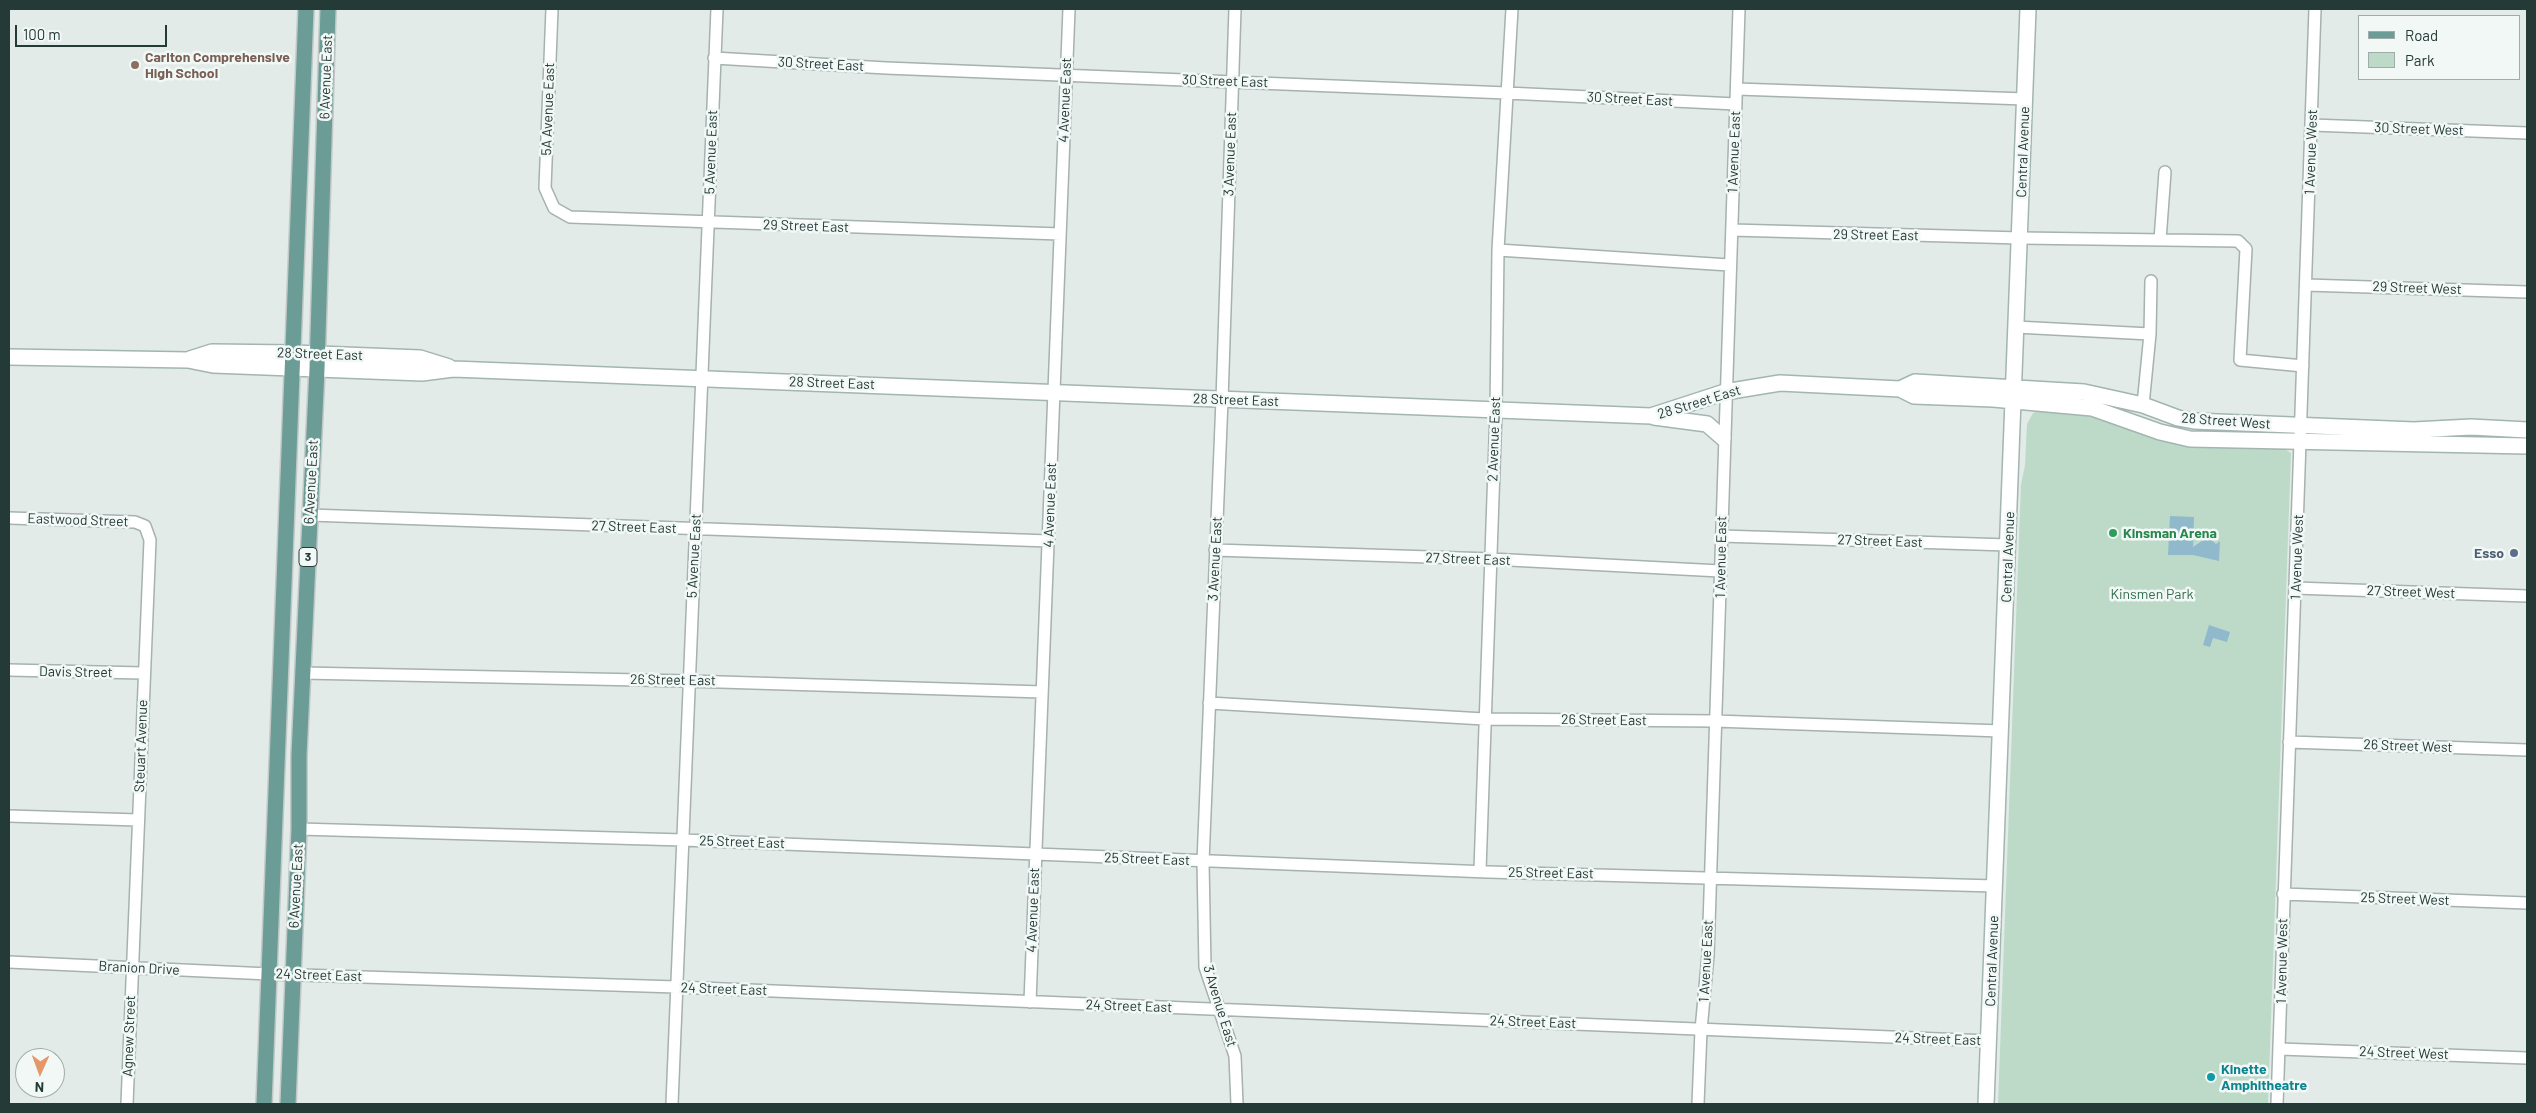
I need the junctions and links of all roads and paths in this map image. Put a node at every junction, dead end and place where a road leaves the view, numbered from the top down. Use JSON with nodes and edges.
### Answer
{"nodes":[{"id":1,"x":306,"y":9,"type":"edge"},
{"id":2,"x":328,"y":9,"type":"edge"},
{"id":3,"x":552,"y":9,"type":"edge"},
{"id":4,"x":717,"y":9,"type":"edge"},
{"id":5,"x":1069,"y":9,"type":"edge"},
{"id":6,"x":1235,"y":9,"type":"edge"},
{"id":7,"x":1512,"y":9,"type":"edge"},
{"id":8,"x":1739,"y":9,"type":"edge"},
{"id":9,"x":2028,"y":9,"type":"edge"},
{"id":10,"x":2316,"y":9,"type":"edge"},
{"id":11,"x":714,"y":58,"type":"junction"},
{"id":12,"x":1066,"y":74,"type":"junction"},
{"id":13,"x":1233,"y":82,"type":"junction"},
{"id":14,"x":1736,"y":89,"type":"junction"},
{"id":15,"x":1507,"y":93,"type":"junction"},
{"id":16,"x":2025,"y":99,"type":"junction"},
{"id":17,"x":1736,"y":104,"type":"junction"},
{"id":18,"x":2312,"y":125,"type":"junction"},
{"id":19,"x":2527,"y":133,"type":"edge"},
{"id":20,"x":2165,"y":172,"type":"dead end"},
{"id":21,"x":554,"y":208,"type":"joint"},
{"id":22,"x":709,"y":223,"type":"junction"},
{"id":23,"x":1732,"y":230,"type":"junction"},
{"id":24,"x":1060,"y":234,"type":"junction"},
{"id":25,"x":2020,"y":238,"type":"junction"},
{"id":26,"x":2160,"y":240,"type":"junction"},
{"id":27,"x":1498,"y":250,"type":"junction"},
{"id":28,"x":1729,"y":265,"type":"junction"},
{"id":29,"x":2152,"y":281,"type":"dead end"},
{"id":30,"x":2306,"y":285,"type":"junction"},
{"id":31,"x":2527,"y":292,"type":"edge"},
{"id":32,"x":2016,"y":328,"type":"junction"},
{"id":33,"x":2150,"y":334,"type":"junction"},
{"id":34,"x":9,"y":357,"type":"edge"},
{"id":35,"x":293,"y":360,"type":"junction"},
{"id":36,"x":317,"y":361,"type":"junction"},
{"id":37,"x":2303,"y":366,"type":"junction"},
{"id":38,"x":702,"y":378,"type":"junction"},
{"id":39,"x":1054,"y":392,"type":"junction"},
{"id":40,"x":1724,"y":392,"type":"junction"},
{"id":41,"x":2014,"y":394,"type":"junction"},
{"id":42,"x":1222,"y":400,"type":"junction"},
{"id":43,"x":2143,"y":405,"type":"junction"},
{"id":44,"x":1496,"y":411,"type":"junction"},
{"id":45,"x":1650,"y":416,"type":"junction"},
{"id":46,"x":2301,"y":425,"type":"junction"},
{"id":47,"x":2527,"y":430,"type":"edge"},
{"id":48,"x":1724,"y":438,"type":"junction"},
{"id":49,"x":2301,"y":442,"type":"junction"},
{"id":50,"x":2527,"y":446,"type":"edge"},
{"id":51,"x":310,"y":515,"type":"junction"},
{"id":52,"x":9,"y":518,"type":"edge"},
{"id":53,"x":145,"y":526,"type":"joint"},
{"id":54,"x":695,"y":529,"type":"junction"},
{"id":55,"x":1721,"y":536,"type":"junction"},
{"id":56,"x":1049,"y":541,"type":"junction"},
{"id":57,"x":2008,"y":545,"type":"junction"},
{"id":58,"x":1215,"y":550,"type":"junction"},
{"id":59,"x":1491,"y":560,"type":"junction"},
{"id":60,"x":1720,"y":571,"type":"junction"},
{"id":61,"x":2295,"y":588,"type":"junction"},
{"id":62,"x":2527,"y":596,"type":"edge"},
{"id":63,"x":9,"y":670,"type":"edge"},
{"id":64,"x":143,"y":673,"type":"junction"},
{"id":65,"x":303,"y":673,"type":"junction"},
{"id":66,"x":688,"y":681,"type":"junction"},
{"id":67,"x":1042,"y":692,"type":"junction"},
{"id":68,"x":1208,"y":703,"type":"junction"},
{"id":69,"x":1484,"y":719,"type":"junction"},
{"id":70,"x":1715,"y":721,"type":"junction"},
{"id":71,"x":2001,"y":731,"type":"junction"},
{"id":72,"x":2289,"y":742,"type":"junction"},
{"id":73,"x":2527,"y":750,"type":"edge"},
{"id":74,"x":9,"y":816,"type":"edge"},
{"id":75,"x":138,"y":820,"type":"junction"},
{"id":76,"x":299,"y":829,"type":"junction"},
{"id":77,"x":683,"y":840,"type":"junction"},
{"id":78,"x":1035,"y":855,"type":"junction"},
{"id":79,"x":1203,"y":862,"type":"junction"},
{"id":80,"x":1480,"y":870,"type":"junction"},
{"id":81,"x":1710,"y":877,"type":"junction"},
{"id":82,"x":1995,"y":886,"type":"junction"},
{"id":83,"x":2283,"y":894,"type":"junction"},
{"id":84,"x":2527,"y":902,"type":"edge"},
{"id":85,"x":9,"y":962,"type":"edge"},
{"id":86,"x":132,"y":967,"type":"junction"},
{"id":87,"x":269,"y":974,"type":"junction"},
{"id":88,"x":292,"y":974,"type":"junction"},
{"id":89,"x":676,"y":987,"type":"junction"},
{"id":90,"x":1030,"y":1002,"type":"junction"},
{"id":91,"x":1219,"y":1009,"type":"junction"},
{"id":92,"x":1701,"y":1030,"type":"junction"},
{"id":93,"x":1988,"y":1041,"type":"junction"},
{"id":94,"x":2280,"y":1049,"type":"junction"},
{"id":95,"x":2527,"y":1058,"type":"edge"},
{"id":96,"x":127,"y":1104,"type":"edge"},
{"id":97,"x":264,"y":1104,"type":"edge"},
{"id":98,"x":288,"y":1104,"type":"edge"},
{"id":99,"x":672,"y":1104,"type":"edge"},
{"id":100,"x":1236,"y":1104,"type":"edge"},
{"id":101,"x":1698,"y":1104,"type":"edge"},
{"id":102,"x":1986,"y":1104,"type":"edge"},
{"id":103,"x":2278,"y":1104,"type":"edge"}],
"edges":[{"from":1,"to":35,"type":"main road","name":"6 Avenue East","number":"3"},
{"from":2,"to":36,"type":"main road","name":"6 Avenue East","number":"3"},
{"from":3,"to":21,"type":"street","name":"5A Avenue East"},
{"from":4,"to":11,"type":"street","name":"5 Avenue East"},
{"from":5,"to":12,"type":"street","name":"4 Avenue East"},
{"from":6,"to":13,"type":"street","name":"3 Avenue East"},
{"from":7,"to":15,"type":"street","name":"2 Avenue East"},
{"from":8,"to":14,"type":"street","name":"1 Avenue East"},
{"from":9,"to":16,"type":"street","name":"Central Avenue"},
{"from":10,"to":18,"type":"street","name":"1 Avenue West"},
{"from":11,"to":12,"type":"street","name":"30 Street East"},
{"from":11,"to":22,"type":"street","name":"5 Avenue East"},
{"from":12,"to":13,"type":"street","name":"30 Street East"},
{"from":12,"to":24,"type":"street","name":"4 Avenue East"},
{"from":13,"to":15,"type":"street","name":"30 Street East"},
{"from":13,"to":42,"type":"street","name":"3 Avenue East"},
{"from":14,"to":16,"type":"street"},
{"from":14,"to":17,"type":"street","name":"1 Avenue East"},
{"from":15,"to":17,"type":"street","name":"30 Street East"},
{"from":15,"to":27,"type":"street","name":"2 Avenue East"},
{"from":16,"to":25,"type":"street","name":"Central Avenue"},
{"from":17,"to":23,"type":"street","name":"1 Avenue East"},
{"from":18,"to":19,"type":"street","name":"30 Street West"},
{"from":18,"to":30,"type":"street","name":"1 Avenue West"},
{"from":20,"to":26,"type":"street"},
{"from":21,"to":22,"type":"street","name":"29 Street East"},
{"from":22,"to":24,"type":"street","name":"29 Street East"},
{"from":22,"to":38,"type":"street","name":"5 Avenue East"},
{"from":23,"to":25,"type":"street","name":"29 Street East"},
{"from":23,"to":28,"type":"street","name":"1 Avenue East"},
{"from":24,"to":39,"type":"street","name":"4 Avenue East"},
{"from":25,"to":26,"type":"street","name":"29 Street East"},
{"from":25,"to":32,"type":"street","name":"Central Avenue"},
{"from":26,"to":37,"type":"street","name":"29 Street East"},
{"from":27,"to":28,"type":"street"},
{"from":27,"to":44,"type":"street","name":"2 Avenue East"},
{"from":28,"to":40,"type":"street","name":"1 Avenue East"},
{"from":29,"to":33,"type":"street"},
{"from":30,"to":31,"type":"street","name":"29 Street West"},
{"from":30,"to":37,"type":"street","name":"1 Avenue West"},
{"from":32,"to":33,"type":"street"},
{"from":32,"to":41,"type":"street","name":"Central Avenue"},
{"from":33,"to":43,"type":"street"},
{"from":34,"to":35,"type":"street","name":"28 Street East"},
{"from":35,"to":36,"type":"street","name":"28 Street East"},
{"from":35,"to":87,"type":"main road","name":"6 Avenue East","number":"3"},
{"from":36,"to":38,"type":"street","name":"28 Street East"},
{"from":36,"to":51,"type":"main road","name":"6 Avenue East","number":"3"},
{"from":37,"to":46,"type":"street","name":"1 Avenue West"},
{"from":38,"to":39,"type":"street","name":"28 Street East"},
{"from":38,"to":54,"type":"street","name":"5 Avenue East"},
{"from":39,"to":42,"type":"street","name":"28 Street East"},
{"from":39,"to":56,"type":"street","name":"4 Avenue East"},
{"from":40,"to":41,"type":"street","name":"28 Street East"},
{"from":40,"to":45,"type":"street","name":"28 Street East"},
{"from":40,"to":48,"type":"street","name":"1 Avenue East"},
{"from":41,"to":43,"type":"street","name":"28 Street West"},
{"from":41,"to":49,"type":"street","name":"28 Street West"},
{"from":41,"to":57,"type":"street","name":"Central Avenue"},
{"from":42,"to":44,"type":"street","name":"28 Street East"},
{"from":42,"to":58,"type":"street","name":"3 Avenue East"},
{"from":43,"to":46,"type":"street","name":"28 Street West"},
{"from":44,"to":45,"type":"street","name":"28 Street East"},
{"from":44,"to":59,"type":"street","name":"2 Avenue East"},
{"from":45,"to":48,"type":"street"},
{"from":46,"to":47,"type":"street","name":"28 Street West"},
{"from":46,"to":49,"type":"street","name":"1 Avenue West"},
{"from":48,"to":55,"type":"street","name":"1 Avenue East"},
{"from":49,"to":50,"type":"street","name":"28 Street West"},
{"from":49,"to":61,"type":"street","name":"1 Avenue West"},
{"from":51,"to":54,"type":"street","name":"27 Street East"},
{"from":51,"to":65,"type":"main road","name":"6 Avenue East","number":"3"},
{"from":52,"to":53,"type":"street","name":"Eastwood Street"},
{"from":53,"to":64,"type":"street","name":"Steuart Avenue"},
{"from":54,"to":56,"type":"street","name":"27 Street East"},
{"from":54,"to":66,"type":"street","name":"5 Avenue East"},
{"from":55,"to":57,"type":"street","name":"27 Street East"},
{"from":55,"to":60,"type":"street","name":"1 Avenue East"},
{"from":56,"to":67,"type":"street","name":"4 Avenue East"},
{"from":57,"to":71,"type":"street","name":"Central Avenue"},
{"from":58,"to":59,"type":"street","name":"27 Street East"},
{"from":58,"to":68,"type":"street","name":"3 Avenue East"},
{"from":59,"to":60,"type":"street","name":"27 Street East"},
{"from":59,"to":69,"type":"street","name":"2 Avenue East"},
{"from":60,"to":70,"type":"street","name":"1 Avenue East"},
{"from":61,"to":62,"type":"street","name":"27 Street West"},
{"from":61,"to":72,"type":"street","name":"1 Avenue West"},
{"from":63,"to":64,"type":"street","name":"Davis Street"},
{"from":64,"to":75,"type":"street","name":"Steuart Avenue"},
{"from":65,"to":66,"type":"street","name":"26 Street East"},
{"from":65,"to":76,"type":"main road","name":"6 Avenue East","number":"3"},
{"from":66,"to":67,"type":"street","name":"26 Street East"},
{"from":66,"to":77,"type":"street","name":"5 Avenue East"},
{"from":67,"to":78,"type":"street","name":"4 Avenue East"},
{"from":68,"to":69,"type":"street","name":"26 Street East"},
{"from":68,"to":79,"type":"street","name":"3 Avenue East"},
{"from":69,"to":70,"type":"street","name":"26 Street East"},
{"from":69,"to":80,"type":"street","name":"2 Avenue East"},
{"from":70,"to":71,"type":"street","name":"26 Street East"},
{"from":70,"to":81,"type":"street","name":"1 Avenue East"},
{"from":71,"to":82,"type":"street","name":"Central Avenue"},
{"from":72,"to":73,"type":"street","name":"26 Street West"},
{"from":72,"to":83,"type":"street","name":"1 Avenue West"},
{"from":74,"to":75,"type":"street"},
{"from":75,"to":86,"type":"street","name":"Steuart Avenue"},
{"from":76,"to":77,"type":"street","name":"25 Street East"},
{"from":76,"to":88,"type":"main road","name":"6 Avenue East","number":"3"},
{"from":77,"to":78,"type":"street","name":"25 Street East"},
{"from":77,"to":89,"type":"street","name":"5 Avenue East"},
{"from":78,"to":79,"type":"street","name":"25 Street East"},
{"from":78,"to":90,"type":"street","name":"4 Avenue East"},
{"from":79,"to":80,"type":"street","name":"25 Street East"},
{"from":79,"to":91,"type":"street","name":"3 Avenue East"},
{"from":80,"to":81,"type":"street","name":"25 Street East"},
{"from":81,"to":82,"type":"street","name":"25 Street East"},
{"from":81,"to":92,"type":"street","name":"1 Avenue East"},
{"from":82,"to":93,"type":"street","name":"Central Avenue"},
{"from":83,"to":84,"type":"street","name":"25 Street West"},
{"from":83,"to":94,"type":"street","name":"1 Avenue West"},
{"from":85,"to":86,"type":"street","name":"Branion Drive"},
{"from":86,"to":87,"type":"street","name":"Branion Drive"},
{"from":86,"to":96,"type":"street","name":"Agnew Street"},
{"from":87,"to":88,"type":"street","name":"24 Street East"},
{"from":87,"to":97,"type":"main road","name":"6 Avenue East","number":"3"},
{"from":88,"to":89,"type":"street","name":"24 Street East"},
{"from":88,"to":98,"type":"main road","name":"6 Avenue East","number":"3"},
{"from":89,"to":90,"type":"street","name":"24 Street East"},
{"from":89,"to":99,"type":"street","name":"5 Avenue East"},
{"from":90,"to":91,"type":"street","name":"24 Street East"},
{"from":91,"to":92,"type":"street","name":"24 Street East"},
{"from":91,"to":100,"type":"street","name":"3 Avenue East"},
{"from":92,"to":93,"type":"street","name":"24 Street East"},
{"from":92,"to":101,"type":"street","name":"1 Avenue East"},
{"from":93,"to":102,"type":"street","name":"Central Avenue"},
{"from":94,"to":95,"type":"street","name":"24 Street West"},
{"from":94,"to":103,"type":"street","name":"1 Avenue West"}]}
